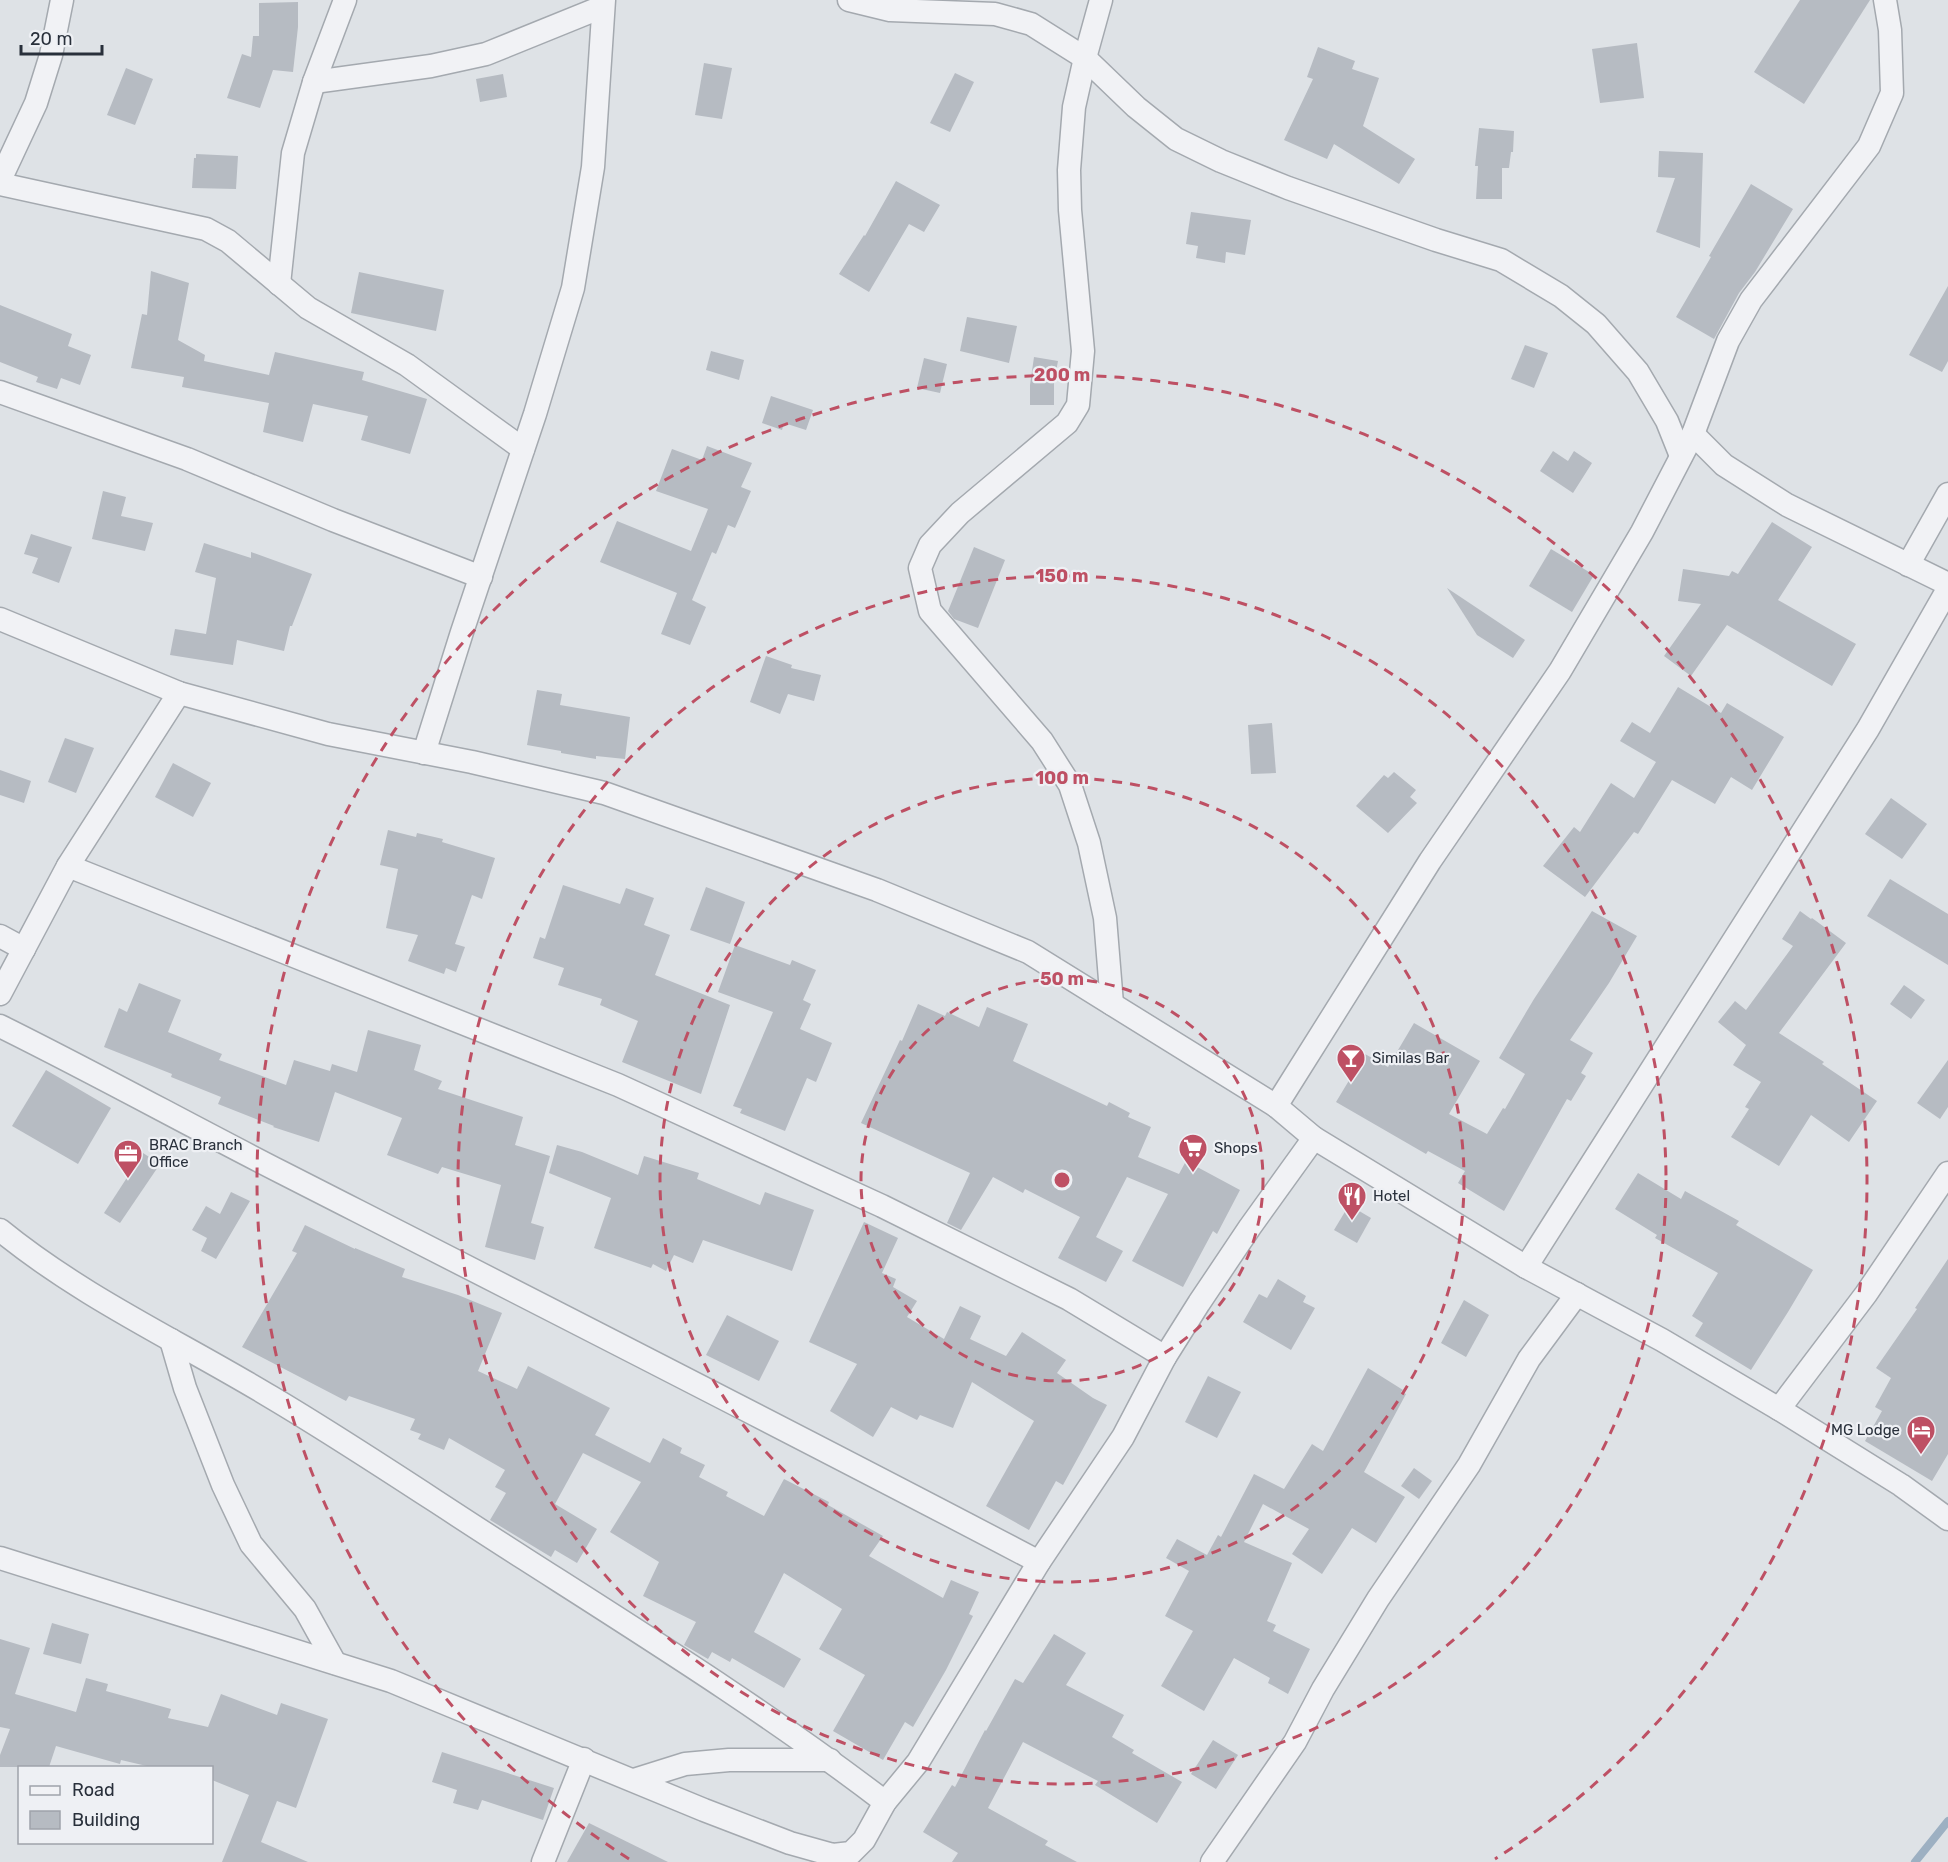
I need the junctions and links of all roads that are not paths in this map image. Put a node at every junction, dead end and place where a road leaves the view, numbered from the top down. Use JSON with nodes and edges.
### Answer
{"nodes":[{"id":1,"x":62,"y":0,"type":"edge"},
{"id":2,"x":345,"y":0,"type":"edge"},
{"id":3,"x":849,"y":0,"type":"edge"},
{"id":4,"x":1101,"y":0,"type":"edge"},
{"id":5,"x":1886,"y":0,"type":"edge"},
{"id":6,"x":603,"y":4,"type":"edge"},
{"id":7,"x":917,"y":5,"type":"edge"},
{"id":8,"x":1084,"y":58,"type":"junction"},
{"id":9,"x":314,"y":82,"type":"junction"},
{"id":10,"x":0,"y":182,"type":"edge"},
{"id":11,"x":279,"y":284,"type":"junction"},
{"id":12,"x":0,"y":392,"type":"edge"},
{"id":13,"x":1693,"y":434,"type":"junction"},
{"id":14,"x":523,"y":449,"type":"junction"},
{"id":15,"x":1681,"y":456,"type":"junction"},
{"id":16,"x":1948,"y":494,"type":"edge"},
{"id":17,"x":1908,"y":565,"type":"junction"},
{"id":18,"x":480,"y":577,"type":"junction"},
{"id":19,"x":1948,"y":586,"type":"edge"},
{"id":20,"x":0,"y":619,"type":"edge"},
{"id":21,"x":179,"y":693,"type":"junction"},
{"id":22,"x":424,"y":753,"type":"junction"},
{"id":23,"x":68,"y":866,"type":"junction"},
{"id":24,"x":0,"y":936,"type":"edge"},
{"id":25,"x":24,"y":949,"type":"junction"},
{"id":26,"x":0,"y":994,"type":"edge"},
{"id":27,"x":1112,"y":1004,"type":"junction"},
{"id":28,"x":0,"y":1026,"type":"edge"},
{"id":29,"x":1276,"y":1106,"type":"junction"},
{"id":30,"x":1314,"y":1138,"type":"junction"},
{"id":31,"x":1948,"y":1173,"type":"edge"},
{"id":32,"x":0,"y":1230,"type":"edge"},
{"id":33,"x":1526,"y":1268,"type":"junction"},
{"id":34,"x":1577,"y":1294,"type":"junction"},
{"id":35,"x":171,"y":1340,"type":"junction"},
{"id":36,"x":1165,"y":1357,"type":"junction"},
{"id":37,"x":1779,"y":1409,"type":"junction"},
{"id":38,"x":1948,"y":1519,"type":"edge"},
{"id":39,"x":0,"y":1558,"type":"edge"},
{"id":40,"x":1039,"y":1562,"type":"junction"},
{"id":41,"x":335,"y":1664,"type":"junction"},
{"id":42,"x":584,"y":1759,"type":"junction"},
{"id":43,"x":830,"y":1760,"type":"junction"},
{"id":44,"x":634,"y":1780,"type":"junction"},
{"id":45,"x":885,"y":1802,"type":"junction"},
{"id":46,"x":856,"y":1857,"type":"edge"},
{"id":47,"x":543,"y":1862,"type":"edge"},
{"id":48,"x":1212,"y":1862,"type":"edge"}],
"edges":[{"from":1,"to":10,"type":"street"},
{"from":2,"to":9,"type":"street"},
{"from":3,"to":7,"type":"street"},
{"from":4,"to":8,"type":"street"},
{"from":5,"to":13,"type":"street"},
{"from":6,"to":9,"type":"street"},
{"from":6,"to":14,"type":"street"},
{"from":7,"to":8,"type":"street"},
{"from":8,"to":15,"type":"street"},
{"from":8,"to":27,"type":"street"},
{"from":9,"to":11,"type":"street"},
{"from":10,"to":11,"type":"street"},
{"from":11,"to":14,"type":"street"},
{"from":12,"to":18,"type":"street"},
{"from":13,"to":15,"type":"street"},
{"from":13,"to":17,"type":"street"},
{"from":14,"to":18,"type":"street"},
{"from":15,"to":29,"type":"street"},
{"from":16,"to":17,"type":"street"},
{"from":17,"to":19,"type":"street"},
{"from":18,"to":22,"type":"street"},
{"from":19,"to":33,"type":"street"},
{"from":20,"to":21,"type":"street"},
{"from":21,"to":22,"type":"street"},
{"from":21,"to":23,"type":"street"},
{"from":22,"to":27,"type":"street"},
{"from":23,"to":25,"type":"street"},
{"from":23,"to":36,"type":"street"},
{"from":24,"to":25,"type":"street"},
{"from":25,"to":26,"type":"street"},
{"from":27,"to":29,"type":"street"},
{"from":28,"to":40,"type":"street"},
{"from":29,"to":30,"type":"street"},
{"from":30,"to":33,"type":"street"},
{"from":30,"to":36,"type":"street"},
{"from":31,"to":37,"type":"street"},
{"from":32,"to":35,"type":"street"},
{"from":33,"to":34,"type":"street"},
{"from":34,"to":37,"type":"street"},
{"from":34,"to":48,"type":"street"},
{"from":35,"to":41,"type":"street"},
{"from":35,"to":43,"type":"street"},
{"from":36,"to":40,"type":"street"},
{"from":37,"to":38,"type":"street"},
{"from":39,"to":41,"type":"street"},
{"from":40,"to":45,"type":"street"},
{"from":41,"to":42,"type":"street"},
{"from":42,"to":44,"type":"street"},
{"from":42,"to":47,"type":"street"},
{"from":43,"to":44,"type":"street"},
{"from":43,"to":45,"type":"street"},
{"from":44,"to":46,"type":"street"},
{"from":45,"to":46,"type":"street"}]}
